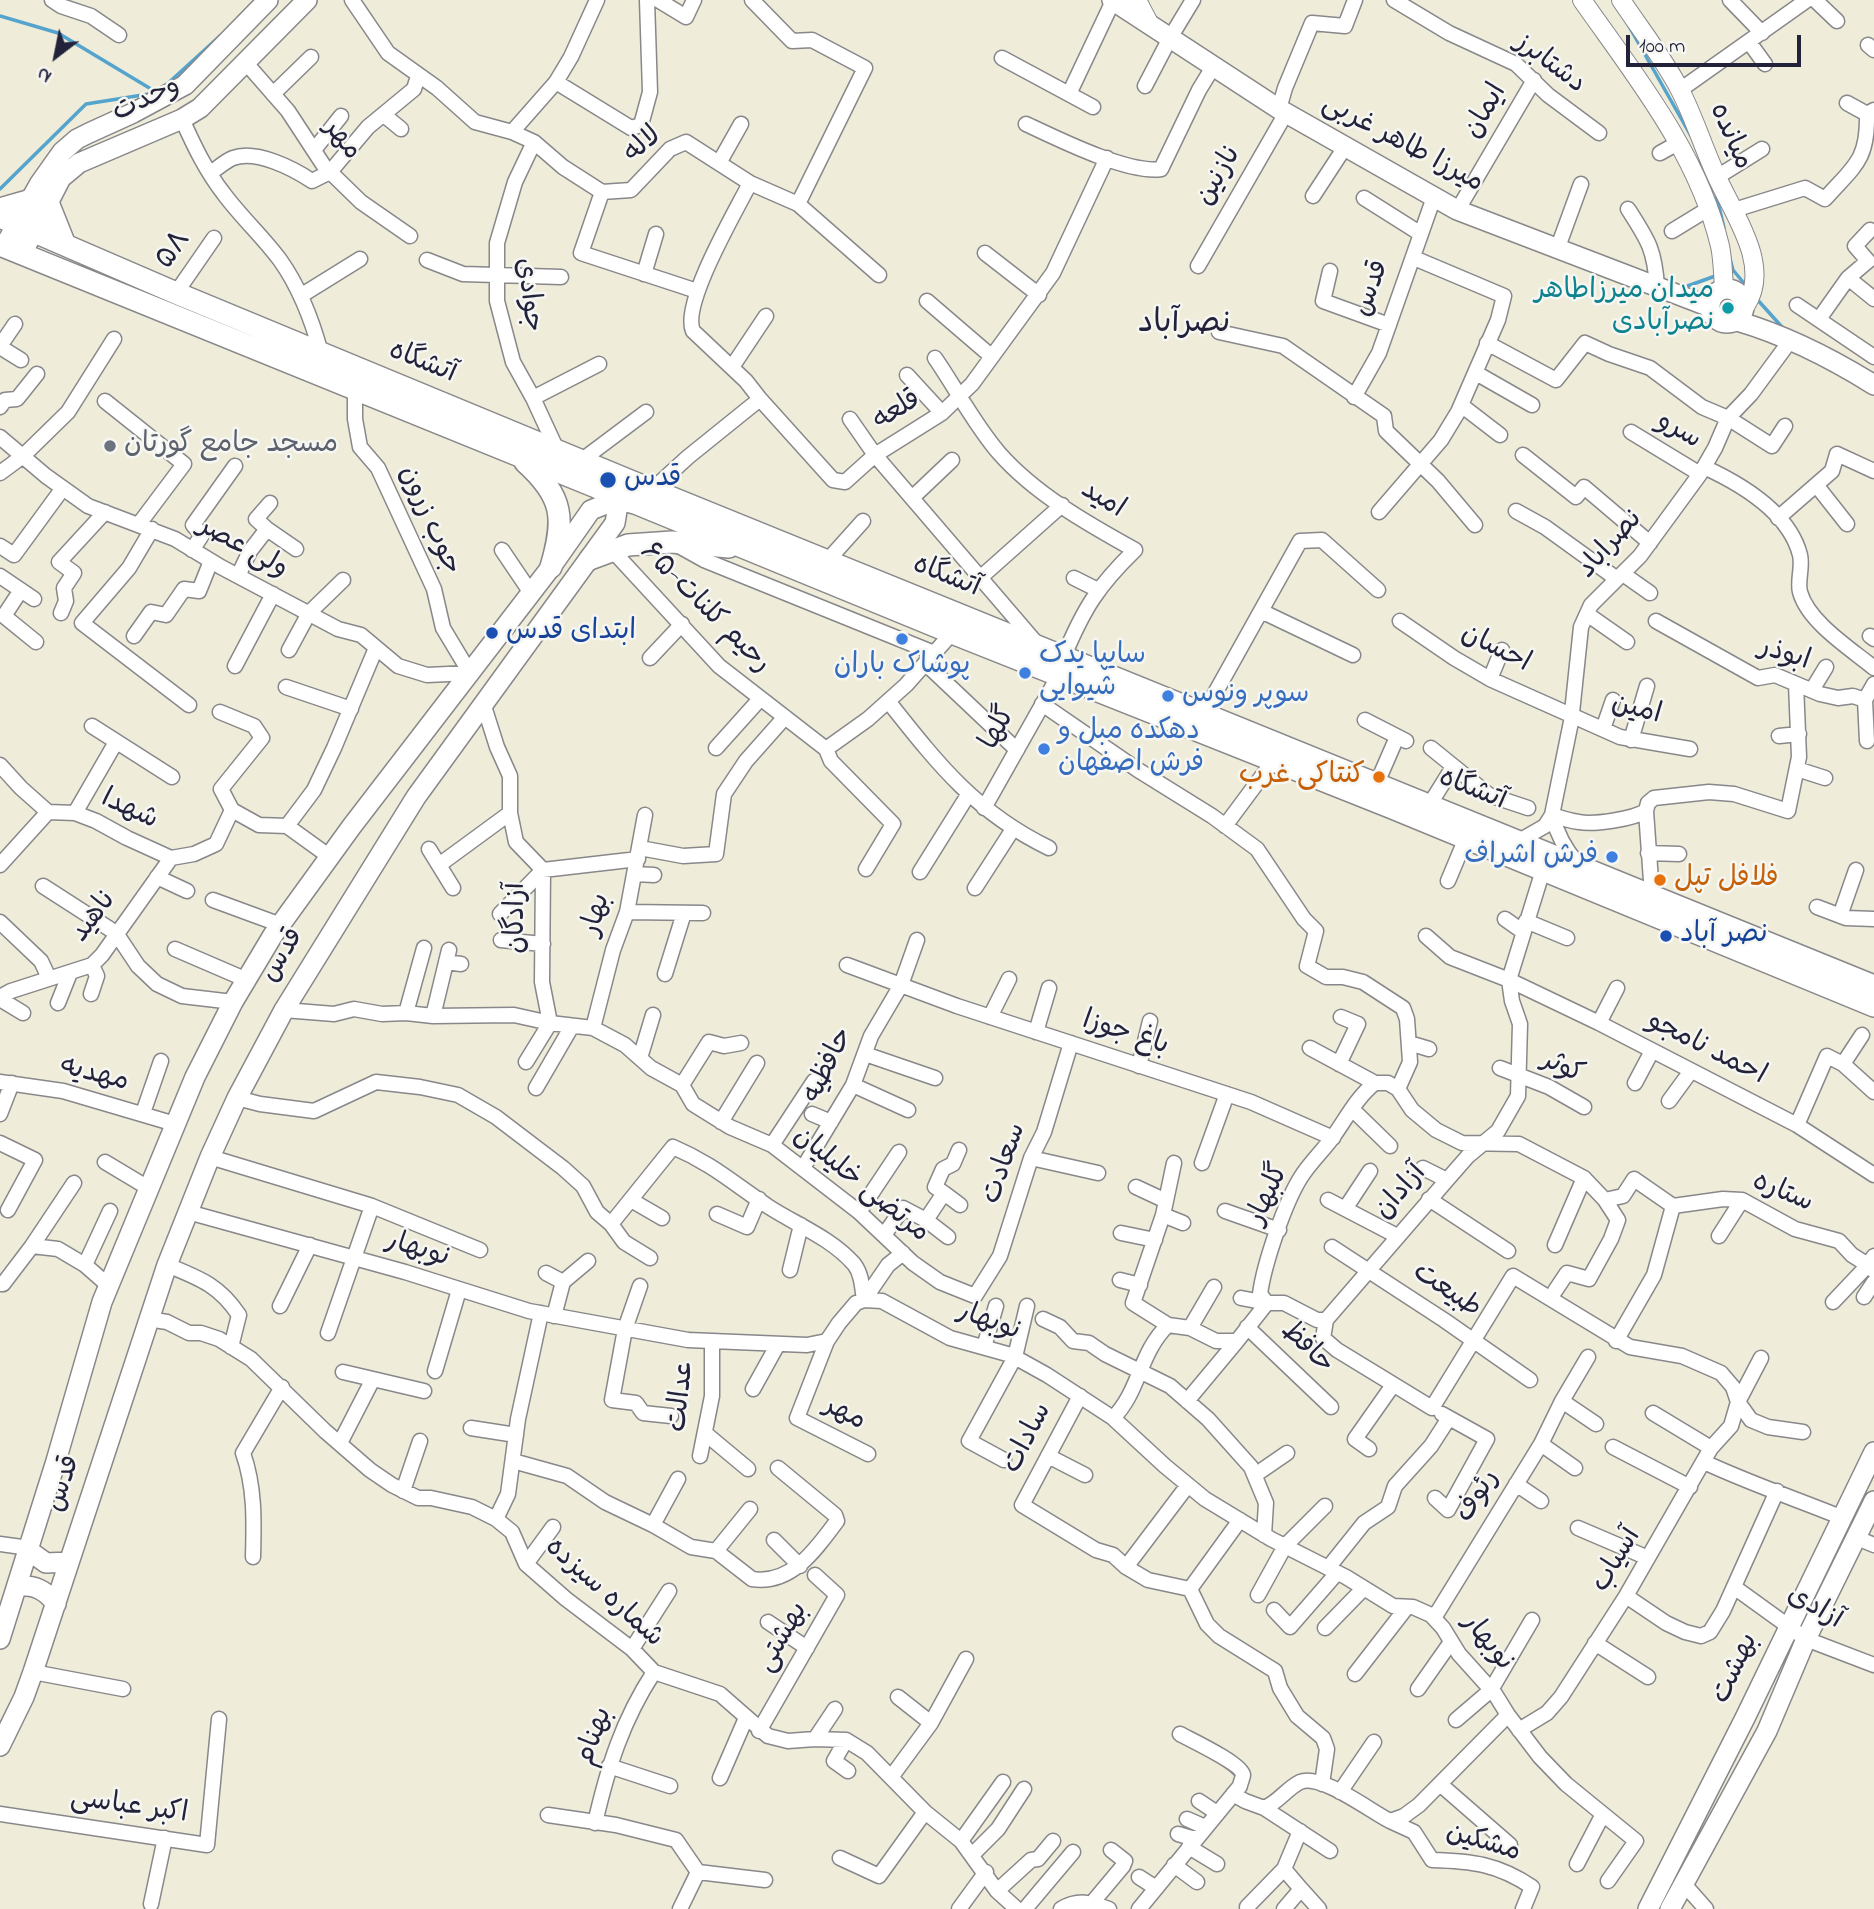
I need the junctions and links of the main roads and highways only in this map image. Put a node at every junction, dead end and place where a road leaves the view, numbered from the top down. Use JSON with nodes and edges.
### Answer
{"nodes":[{"id":1,"x":307,"y":0,"type":"edge"},
{"id":2,"x":1113,"y":0,"type":"edge"},
{"id":3,"x":266,"y":1,"type":"edge"},
{"id":4,"x":288,"y":20,"type":"junction"},
{"id":5,"x":39,"y":200,"type":"junction"},
{"id":6,"x":0,"y":209,"type":"edge"},
{"id":7,"x":17,"y":224,"type":"edge"},
{"id":8,"x":65,"y":245,"type":"junction"},
{"id":9,"x":9,"y":249,"type":"edge"},
{"id":10,"x":1717,"y":296,"type":"junction"},
{"id":11,"x":1746,"y":304,"type":"junction"},
{"id":12,"x":1874,"y":385,"type":"edge"},
{"id":13,"x":515,"y":454,"type":"junction"},
{"id":14,"x":624,"y":489,"type":"junction"},
{"id":15,"x":751,"y":550,"type":"junction"},
{"id":16,"x":590,"y":559,"type":"junction"},
{"id":17,"x":551,"y":567,"type":"junction"},
{"id":18,"x":510,"y":621,"type":"junction"},
{"id":19,"x":533,"y":637,"type":"junction"},
{"id":20,"x":1061,"y":665,"type":"junction"},
{"id":21,"x":1215,"y":724,"type":"junction"},
{"id":22,"x":389,"y":778,"type":"junction"},
{"id":23,"x":416,"y":797,"type":"junction"},
{"id":24,"x":1874,"y":986,"type":"edge"},
{"id":25,"x":1874,"y":1006,"type":"edge"},
{"id":26,"x":1874,"y":1452,"type":"edge"},
{"id":27,"x":1874,"y":1501,"type":"edge"},
{"id":28,"x":1866,"y":1542,"type":"edge"},
{"id":29,"x":28,"y":1549,"type":"junction"},
{"id":30,"x":69,"y":1562,"type":"junction"},
{"id":31,"x":17,"y":1586,"type":"junction"},
{"id":32,"x":56,"y":1604,"type":"junction"},
{"id":33,"x":1,"y":1633,"type":"edge"},
{"id":34,"x":0,"y":1746,"type":"edge"},
{"id":35,"x":1648,"y":1909,"type":"edge"},
{"id":36,"x":1670,"y":1909,"type":"edge"}],
"edges":[{"from":1,"to":4,"type":"main road","name":"وحدت"},
{"from":2,"to":10,"type":"main road","name":"میرزا طاهر غربی"},
{"from":3,"to":4,"type":"main road"},
{"from":3,"to":5,"type":"main road","name":"وحدت"},
{"from":4,"to":5,"type":"main road","name":"وحدت"},
{"from":5,"to":6,"type":"main road"},
{"from":5,"to":7,"type":"main road","name":"وحدت"},
{"from":5,"to":8,"type":"main road"},
{"from":7,"to":8,"type":"main road","name":"آتشگاه"},
{"from":7,"to":9,"type":"main road","name":"وحدت"},
{"from":8,"to":14,"type":"main road","name":"آتشگاه"},
{"from":9,"to":13,"type":"main road","name":"آتشگاه"},
{"from":10,"to":11,"type":"main road"},
{"from":10,"to":11,"type":"main road"},
{"from":11,"to":12,"type":"main road"},
{"from":13,"to":14,"type":"main road","name":"آتشگاه"},
{"from":13,"to":17,"type":"main road"},
{"from":14,"to":15,"type":"main road","name":"آتشگاه"},
{"from":14,"to":16,"type":"main road","name":"قدس"},
{"from":14,"to":17,"type":"main road","name":"قدس"},
{"from":14,"to":20,"type":"main road","name":"آتشگاه"},
{"from":15,"to":16,"type":"main road"},
{"from":15,"to":20,"type":"main road","name":"آتشگاه"},
{"from":16,"to":19,"type":"main road","name":"قدس"},
{"from":17,"to":18,"type":"main road","name":"قدس"},
{"from":18,"to":19,"type":"main road"},
{"from":18,"to":22,"type":"main road","name":"قدس"},
{"from":19,"to":23,"type":"main road","name":"قدس"},
{"from":20,"to":21,"type":"main road","name":"آتشگاه"},
{"from":21,"to":24,"type":"main road","name":"آتشگاه"},
{"from":21,"to":25,"type":"main road","name":"آتشگاه"},
{"from":22,"to":23,"type":"main road"},
{"from":22,"to":29,"type":"main road","name":"قدس"},
{"from":23,"to":30,"type":"main road","name":"قدس"},
{"from":26,"to":35,"type":"main road","name":"بهشت"},
{"from":27,"to":28,"type":"main road","name":"بهشت"},
{"from":28,"to":36,"type":"main road","name":"بهشت"},
{"from":29,"to":30,"type":"main road"},
{"from":29,"to":31,"type":"main road","name":"قدس"},
{"from":30,"to":32,"type":"main road","name":"قدس"},
{"from":31,"to":32,"type":"main road"},
{"from":31,"to":33,"type":"main road","name":"قدس"},
{"from":32,"to":34,"type":"main road","name":"قدس"}]}
